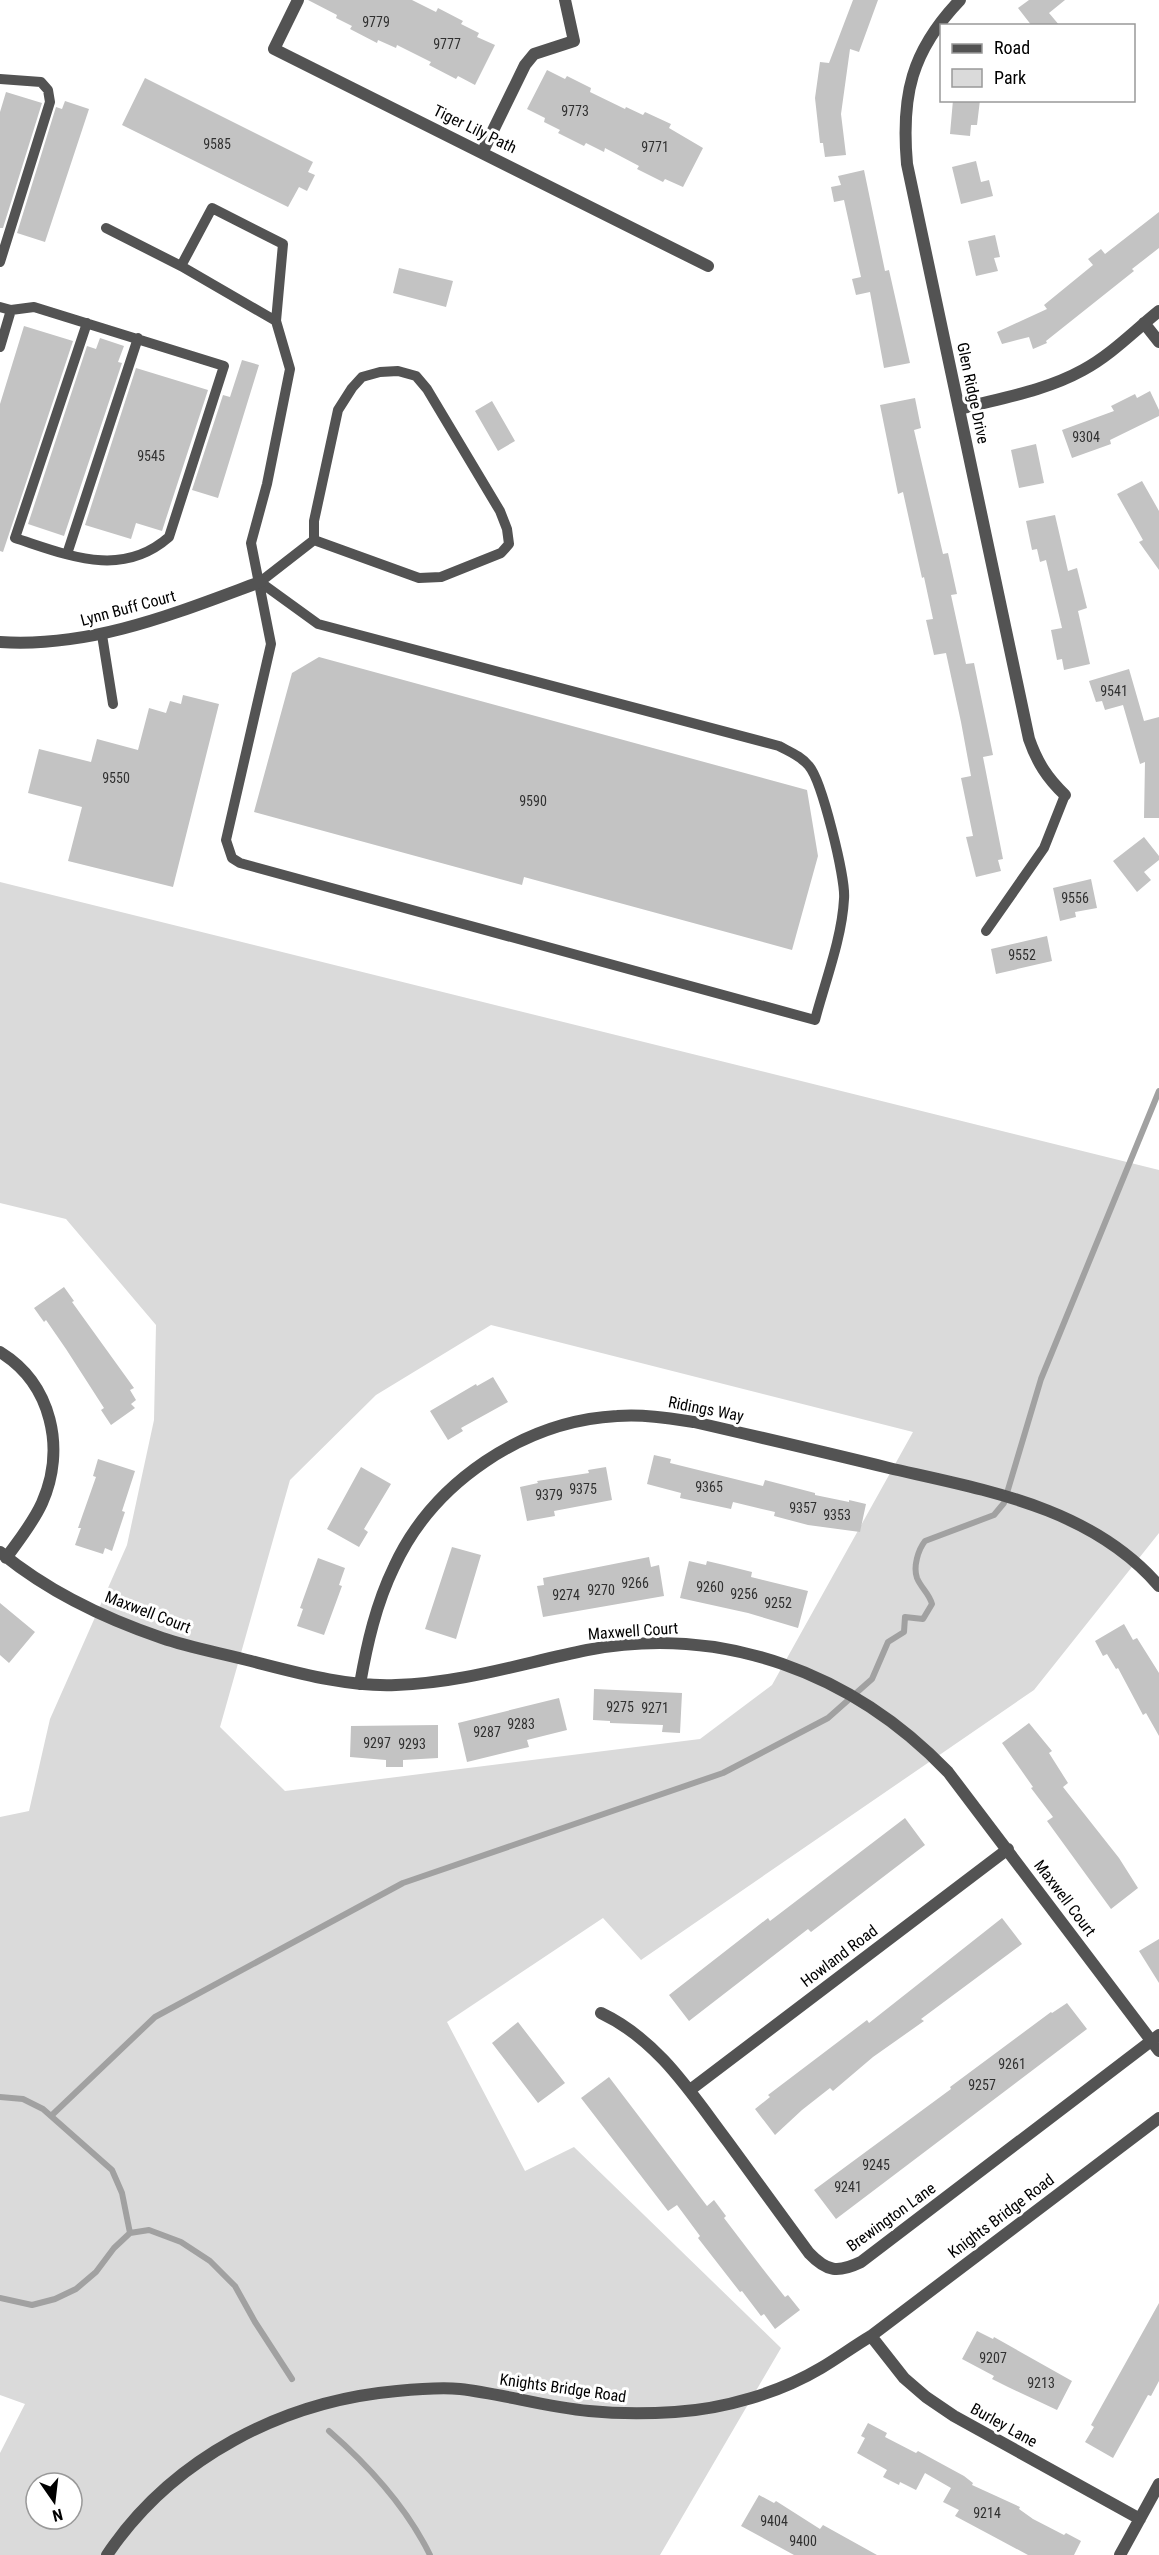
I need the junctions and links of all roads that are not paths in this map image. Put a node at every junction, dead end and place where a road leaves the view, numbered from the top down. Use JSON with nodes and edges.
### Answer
{"nodes":[{"id":1,"x":298,"y":0,"type":"edge"},
{"id":2,"x":565,"y":0,"type":"edge"},
{"id":3,"x":960,"y":0,"type":"edge"},
{"id":4,"x":0,"y":79,"type":"edge"},
{"id":5,"x":483,"y":151,"type":"junction"},
{"id":6,"x":106,"y":228,"type":"dead end"},
{"id":7,"x":0,"y":262,"type":"edge"},
{"id":8,"x":181,"y":266,"type":"junction"},
{"id":9,"x":708,"y":266,"type":"dead end"},
{"id":10,"x":0,"y":307,"type":"edge"},
{"id":11,"x":11,"y":310,"type":"junction"},
{"id":12,"x":1159,"y":311,"type":"edge"},
{"id":13,"x":276,"y":321,"type":"junction"},
{"id":14,"x":87,"y":323,"type":"junction"},
{"id":15,"x":1144,"y":323,"type":"junction"},
{"id":16,"x":138,"y":338,"type":"junction"},
{"id":17,"x":1159,"y":342,"type":"edge"},
{"id":18,"x":0,"y":347,"type":"edge"},
{"id":19,"x":960,"y":409,"type":"junction"},
{"id":20,"x":314,"y":540,"type":"junction"},
{"id":21,"x":67,"y":554,"type":"junction"},
{"id":22,"x":260,"y":582,"type":"junction"},
{"id":23,"x":102,"y":635,"type":"junction"},
{"id":24,"x":0,"y":642,"type":"edge"},
{"id":25,"x":113,"y":704,"type":"dead end"},
{"id":26,"x":1065,"y":795,"type":"joint"},
{"id":27,"x":986,"y":931,"type":"dead end"},
{"id":28,"x":0,"y":1352,"type":"edge"},
{"id":29,"x":3,"y":1555,"type":"edge"},
{"id":30,"x":1159,"y":1586,"type":"edge"},
{"id":31,"x":360,"y":1684,"type":"junction"},
{"id":32,"x":1008,"y":1849,"type":"junction"},
{"id":33,"x":601,"y":2013,"type":"dead end"},
{"id":34,"x":1155,"y":2038,"type":"edge"},
{"id":35,"x":1159,"y":2051,"type":"edge"},
{"id":36,"x":690,"y":2090,"type":"junction"},
{"id":37,"x":1159,"y":2118,"type":"edge"},
{"id":38,"x":871,"y":2336,"type":"junction"},
{"id":39,"x":1159,"y":2484,"type":"edge"},
{"id":40,"x":1140,"y":2519,"type":"junction"},
{"id":41,"x":107,"y":2555,"type":"edge"},
{"id":42,"x":1120,"y":2555,"type":"edge"}],
"edges":[{"from":1,"to":5,"type":"street","name":"Tiger Lily Path"},
{"from":2,"to":5,"type":"street"},
{"from":3,"to":19,"type":"street","name":"Glen Ridge Drive"},
{"from":4,"to":7,"type":"lane"},
{"from":5,"to":9,"type":"street","name":"Tiger Lily Path"},
{"from":6,"to":8,"type":"lane"},
{"from":8,"to":13,"type":"lane"},
{"from":8,"to":13,"type":"lane"},
{"from":10,"to":11,"type":"lane"},
{"from":11,"to":14,"type":"lane"},
{"from":11,"to":18,"type":"lane"},
{"from":12,"to":15,"type":"street"},
{"from":13,"to":22,"type":"lane"},
{"from":14,"to":16,"type":"lane"},
{"from":14,"to":21,"type":"lane"},
{"from":15,"to":17,"type":"street"},
{"from":15,"to":19,"type":"street"},
{"from":16,"to":21,"type":"lane"},
{"from":16,"to":21,"type":"lane"},
{"from":19,"to":26,"type":"street","name":"Glen Ridge Drive"},
{"from":20,"to":20,"type":"lane"},
{"from":20,"to":22,"type":"lane"},
{"from":22,"to":22,"type":"lane"},
{"from":22,"to":23,"type":"street","name":"Lynn Buff Court"},
{"from":23,"to":24,"type":"street","name":"Lynn Buff Court"},
{"from":23,"to":25,"type":"lane"},
{"from":26,"to":27,"type":"lane"},
{"from":28,"to":29,"type":"street"},
{"from":29,"to":31,"type":"street","name":"Maxwell Court"},
{"from":30,"to":31,"type":"street","name":"Ridings Way"},
{"from":31,"to":32,"type":"street","name":"Maxwell Court"},
{"from":32,"to":34,"type":"street","name":"Maxwell Court"},
{"from":32,"to":36,"type":"street","name":"Howland Road"},
{"from":33,"to":36,"type":"street","name":"Brewington Lane"},
{"from":34,"to":35,"type":"street","name":"Maxwell Court"},
{"from":34,"to":36,"type":"street","name":"Brewington Lane"},
{"from":37,"to":38,"type":"street","name":"Knights Bridge Road"},
{"from":38,"to":40,"type":"street","name":"Burley Lane"},
{"from":38,"to":41,"type":"street","name":"Knights Bridge Road"},
{"from":39,"to":40,"type":"street"},
{"from":40,"to":42,"type":"street"}]}
